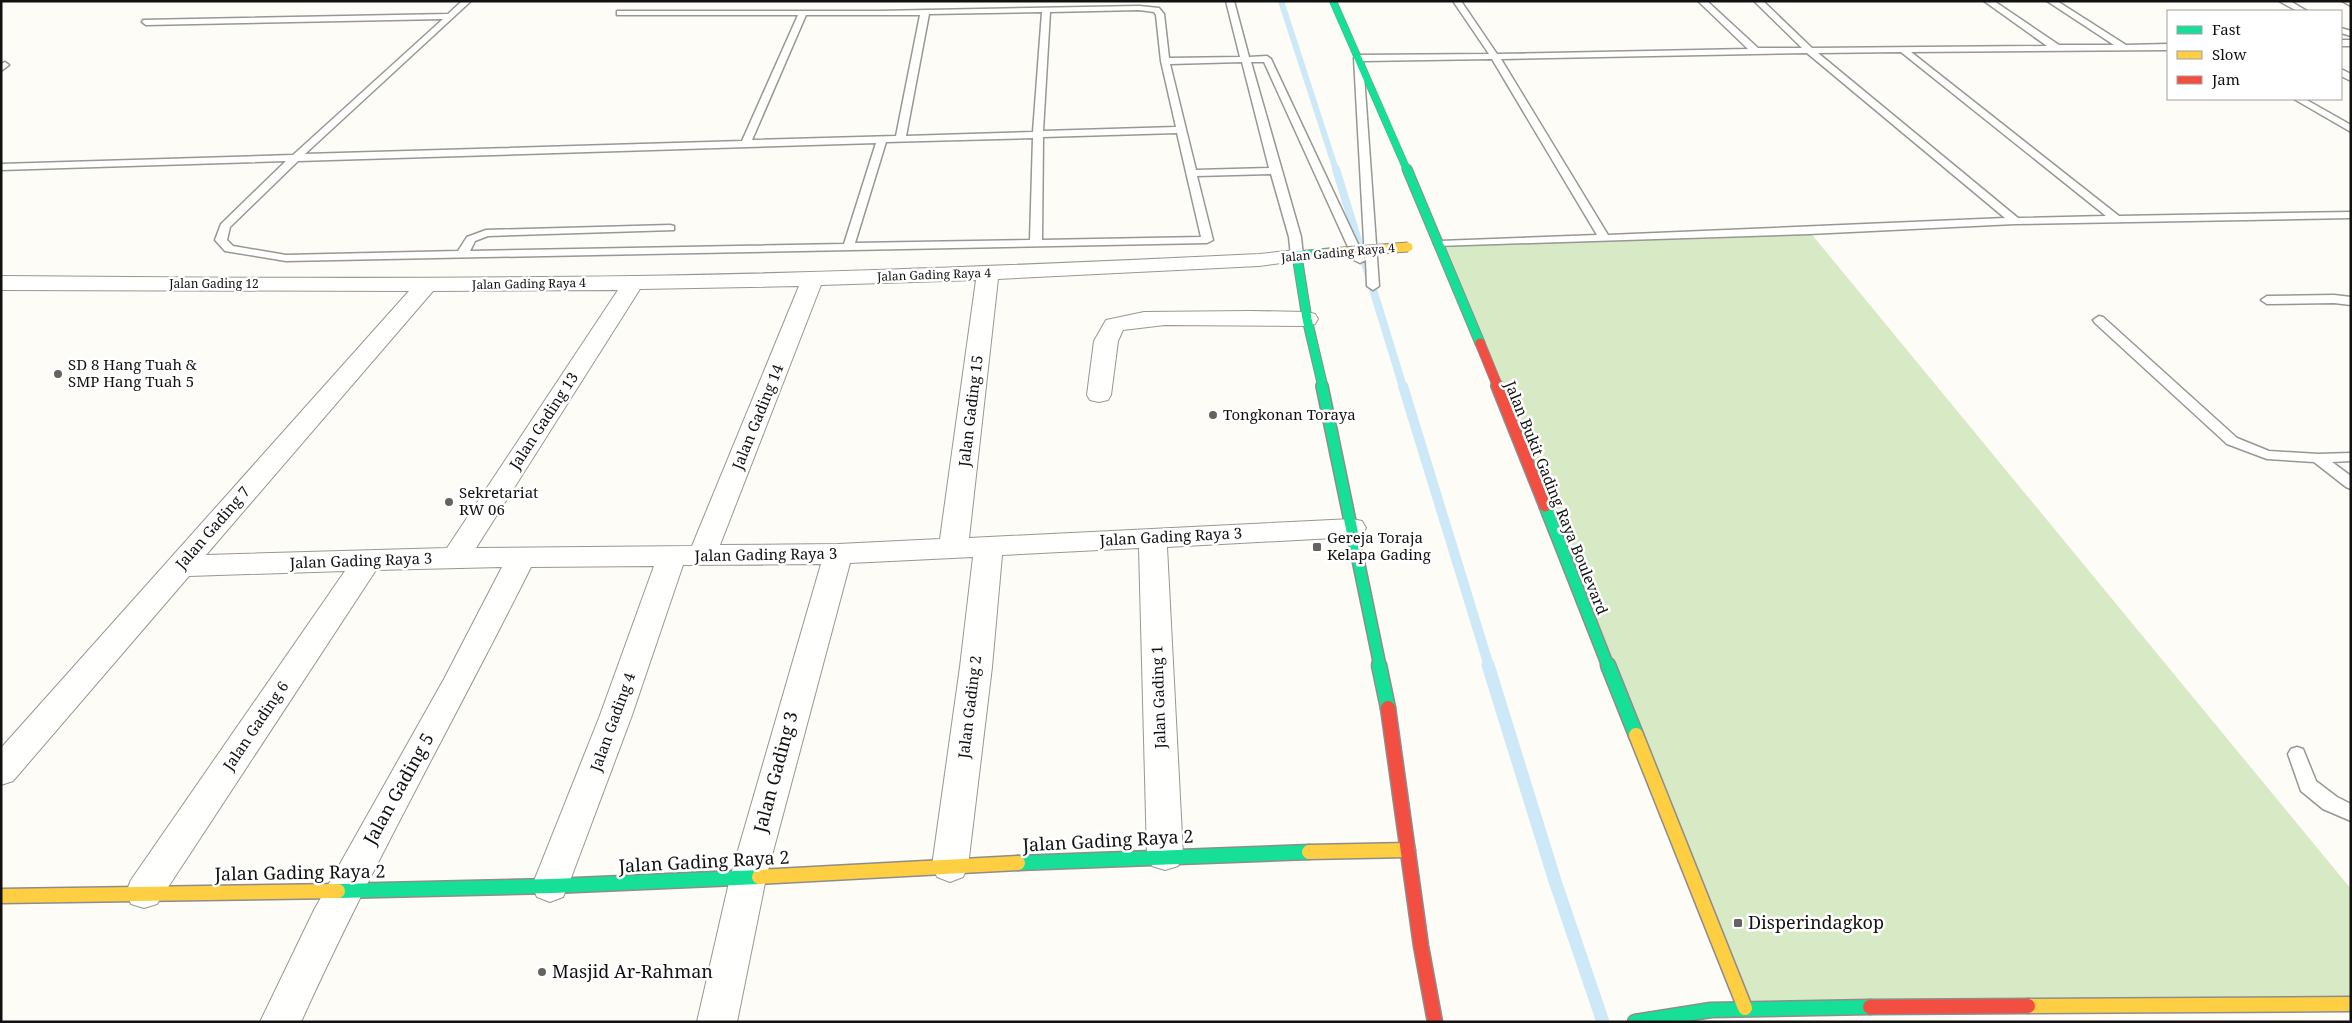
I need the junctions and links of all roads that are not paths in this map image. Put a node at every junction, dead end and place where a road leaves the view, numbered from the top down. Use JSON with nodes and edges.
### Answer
{"nodes":[{"id":1,"x":467,"y":1,"type":"edge"},
{"id":2,"x":1230,"y":1,"type":"edge"},
{"id":3,"x":1333,"y":1,"type":"edge"},
{"id":4,"x":1457,"y":1,"type":"edge"},
{"id":5,"x":1702,"y":1,"type":"edge"},
{"id":6,"x":1758,"y":1,"type":"edge"},
{"id":7,"x":1988,"y":1,"type":"edge"},
{"id":8,"x":2051,"y":1,"type":"edge"},
{"id":9,"x":2283,"y":1,"type":"edge"},
{"id":10,"x":2346,"y":1,"type":"edge"},
{"id":11,"x":2351,"y":4,"type":"edge"},
{"id":12,"x":1046,"y":10,"type":"junction"},
{"id":13,"x":2301,"y":10,"type":"edge"},
{"id":14,"x":925,"y":12,"type":"junction"},
{"id":15,"x":620,"y":13,"type":"dead end"},
{"id":16,"x":803,"y":13,"type":"junction"},
{"id":17,"x":450,"y":16,"type":"junction"},
{"id":18,"x":146,"y":22,"type":"dead end"},
{"id":19,"x":2167,"y":47,"type":"edge"},
{"id":20,"x":2125,"y":48,"type":"junction"},
{"id":21,"x":1902,"y":49,"type":"junction"},
{"id":22,"x":2058,"y":49,"type":"junction"},
{"id":23,"x":1809,"y":50,"type":"junction"},
{"id":24,"x":1756,"y":51,"type":"junction"},
{"id":25,"x":1495,"y":57,"type":"junction"},
{"id":26,"x":1358,"y":58,"type":"junction"},
{"id":27,"x":1244,"y":60,"type":"junction"},
{"id":28,"x":1165,"y":62,"type":"junction"},
{"id":29,"x":2301,"y":100,"type":"edge"},
{"id":30,"x":2351,"y":129,"type":"edge"},
{"id":31,"x":1181,"y":130,"type":"junction"},
{"id":32,"x":1038,"y":134,"type":"junction"},
{"id":33,"x":902,"y":138,"type":"junction"},
{"id":34,"x":882,"y":139,"type":"junction"},
{"id":35,"x":746,"y":142,"type":"junction"},
{"id":36,"x":296,"y":158,"type":"junction"},
{"id":37,"x":1,"y":167,"type":"edge"},
{"id":38,"x":1274,"y":171,"type":"junction"},
{"id":39,"x":1192,"y":173,"type":"junction"},
{"id":40,"x":2351,"y":215,"type":"edge"},
{"id":41,"x":2116,"y":219,"type":"junction"},
{"id":42,"x":2015,"y":221,"type":"junction"},
{"id":43,"x":670,"y":228,"type":"dead end"},
{"id":44,"x":1604,"y":238,"type":"junction"},
{"id":45,"x":1036,"y":243,"type":"junction"},
{"id":46,"x":1440,"y":244,"type":"junction"},
{"id":47,"x":849,"y":246,"type":"junction"},
{"id":48,"x":462,"y":255,"type":"junction"},
{"id":49,"x":1297,"y":256,"type":"junction"},
{"id":50,"x":988,"y":274,"type":"junction"},
{"id":51,"x":813,"y":279,"type":"junction"},
{"id":52,"x":1,"y":283,"type":"edge"},
{"id":53,"x":633,"y":283,"type":"junction"},
{"id":54,"x":426,"y":285,"type":"junction"},
{"id":55,"x":2267,"y":300,"type":"dead end"},
{"id":56,"x":2351,"y":301,"type":"edge"},
{"id":57,"x":1307,"y":319,"type":"junction"},
{"id":58,"x":2099,"y":320,"type":"dead end"},
{"id":59,"x":1099,"y":395,"type":"dead end"},
{"id":60,"x":2351,"y":457,"type":"edge"},
{"id":61,"x":2318,"y":458,"type":"junction"},
{"id":62,"x":2351,"y":484,"type":"edge"},
{"id":63,"x":1352,"y":528,"type":"junction"},
{"id":64,"x":1154,"y":539,"type":"junction"},
{"id":65,"x":988,"y":548,"type":"junction"},
{"id":66,"x":953,"y":549,"type":"junction"},
{"id":67,"x":838,"y":554,"type":"junction"},
{"id":68,"x":687,"y":556,"type":"junction"},
{"id":69,"x":455,"y":558,"type":"junction"},
{"id":70,"x":521,"y":558,"type":"junction"},
{"id":71,"x":368,"y":560,"type":"junction"},
{"id":72,"x":180,"y":566,"type":"junction"},
{"id":73,"x":2297,"y":754,"type":"dead end"},
{"id":74,"x":1,"y":771,"type":"edge"},
{"id":75,"x":2351,"y":813,"type":"edge"},
{"id":76,"x":1408,"y":850,"type":"junction"},
{"id":77,"x":1165,"y":855,"type":"junction"},
{"id":78,"x":950,"y":866,"type":"junction"},
{"id":79,"x":748,"y":878,"type":"junction"},
{"id":80,"x":550,"y":886,"type":"junction"},
{"id":81,"x":344,"y":891,"type":"junction"},
{"id":82,"x":144,"y":892,"type":"junction"},
{"id":83,"x":1,"y":896,"type":"edge"},
{"id":84,"x":2351,"y":1004,"type":"edge"},
{"id":85,"x":1745,"y":1008,"type":"junction"},
{"id":86,"x":280,"y":1022,"type":"edge"},
{"id":87,"x":717,"y":1022,"type":"edge"},
{"id":88,"x":1435,"y":1022,"type":"edge"},
{"id":89,"x":1635,"y":1022,"type":"edge"}],
"edges":[{"from":1,"to":17,"type":"lane"},
{"from":2,"to":27,"type":"lane"},
{"from":3,"to":26,"type":"street","name":"Jalan Bukit Gading Raya Boulevard"},
{"from":4,"to":25,"type":"lane"},
{"from":5,"to":24,"type":"lane"},
{"from":6,"to":23,"type":"lane"},
{"from":7,"to":22,"type":"lane"},
{"from":8,"to":20,"type":"lane"},
{"from":9,"to":13,"type":"lane"},
{"from":10,"to":11,"type":"lane"},
{"from":12,"to":14,"type":"lane"},
{"from":12,"to":28,"type":"lane"},
{"from":12,"to":32,"type":"lane"},
{"from":14,"to":16,"type":"lane"},
{"from":14,"to":33,"type":"lane"},
{"from":15,"to":16,"type":"lane"},
{"from":16,"to":35,"type":"lane"},
{"from":17,"to":18,"type":"lane"},
{"from":17,"to":36,"type":"lane"},
{"from":19,"to":20,"type":"lane"},
{"from":20,"to":22,"type":"lane"},
{"from":21,"to":22,"type":"lane"},
{"from":21,"to":23,"type":"lane"},
{"from":21,"to":41,"type":"lane"},
{"from":23,"to":24,"type":"lane"},
{"from":23,"to":42,"type":"lane"},
{"from":24,"to":25,"type":"lane"},
{"from":25,"to":26,"type":"lane"},
{"from":25,"to":44,"type":"lane"},
{"from":26,"to":27,"type":"lane"},
{"from":26,"to":46,"type":"street","name":"Jalan Bukit Gading Raya Boulevard"},
{"from":27,"to":28,"type":"lane"},
{"from":27,"to":38,"type":"lane"},
{"from":28,"to":31,"type":"lane"},
{"from":29,"to":30,"type":"lane"},
{"from":31,"to":32,"type":"lane"},
{"from":31,"to":39,"type":"lane"},
{"from":32,"to":33,"type":"lane"},
{"from":32,"to":45,"type":"lane"},
{"from":33,"to":34,"type":"lane"},
{"from":34,"to":35,"type":"lane"},
{"from":34,"to":47,"type":"lane"},
{"from":35,"to":36,"type":"lane"},
{"from":36,"to":37,"type":"lane"},
{"from":36,"to":48,"type":"lane"},
{"from":38,"to":39,"type":"lane"},
{"from":38,"to":49,"type":"lane"},
{"from":39,"to":45,"type":"lane"},
{"from":40,"to":41,"type":"lane"},
{"from":41,"to":42,"type":"lane"},
{"from":42,"to":44,"type":"lane"},
{"from":43,"to":48,"type":"lane"},
{"from":44,"to":46,"type":"lane"},
{"from":45,"to":47,"type":"lane"},
{"from":46,"to":49,"type":"street","name":"Jalan Gading Raya 4","bridge":true},
{"from":46,"to":85,"type":"street","name":"Jalan Bukit Gading Raya Boulevard"},
{"from":47,"to":48,"type":"lane"},
{"from":49,"to":50,"type":"street","name":"Jalan Gading Raya 4"},
{"from":49,"to":57,"type":"street"},
{"from":50,"to":51,"type":"street","name":"Jalan Gading Raya 4"},
{"from":50,"to":66,"type":"street","name":"Jalan Gading 15"},
{"from":51,"to":53,"type":"street","name":"Jalan Gading Raya 4"},
{"from":51,"to":68,"type":"street","name":"Jalan Gading 14"},
{"from":52,"to":54,"type":"street","name":"Jalan Gading 12"},
{"from":53,"to":54,"type":"street","name":"Jalan Gading Raya 4"},
{"from":53,"to":69,"type":"street","name":"Jalan Gading 13"},
{"from":54,"to":72,"type":"street","name":"Jalan Gading 7"},
{"from":55,"to":56,"type":"lane"},
{"from":57,"to":59,"type":"street"},
{"from":57,"to":63,"type":"street"},
{"from":58,"to":61,"type":"lane"},
{"from":60,"to":61,"type":"lane"},
{"from":61,"to":62,"type":"lane"},
{"from":63,"to":64,"type":"street","name":"Jalan Gading Raya 3"},
{"from":63,"to":76,"type":"street"},
{"from":64,"to":65,"type":"street","name":"Jalan Gading Raya 3"},
{"from":64,"to":77,"type":"street","name":"Jalan Gading 1"},
{"from":65,"to":66,"type":"street","name":"Jalan Gading Raya 3"},
{"from":65,"to":78,"type":"street","name":"Jalan Gading 2"},
{"from":66,"to":67,"type":"street","name":"Jalan Gading Raya 3"},
{"from":67,"to":68,"type":"street","name":"Jalan Gading Raya 3"},
{"from":67,"to":79,"type":"street","name":"Jalan Gading 3"},
{"from":68,"to":70,"type":"street","name":"Jalan Gading Raya 3"},
{"from":68,"to":80,"type":"street","name":"Jalan Gading 4"},
{"from":69,"to":70,"type":"street","name":"Jalan Gading Raya 3"},
{"from":69,"to":71,"type":"street","name":"Jalan Gading Raya 3"},
{"from":70,"to":81,"type":"street","name":"Jalan Gading 5"},
{"from":71,"to":72,"type":"street","name":"Jalan Gading Raya 3"},
{"from":71,"to":82,"type":"street","name":"Jalan Gading 6"},
{"from":72,"to":74,"type":"street","name":"Jalan Gading 7"},
{"from":73,"to":75,"type":"lane"},
{"from":76,"to":77,"type":"street","name":"Jalan Gading Raya 2"},
{"from":76,"to":88,"type":"street"},
{"from":77,"to":78,"type":"street","name":"Jalan Gading Raya 2"},
{"from":78,"to":79,"type":"street","name":"Jalan Gading Raya 2"},
{"from":79,"to":80,"type":"street","name":"Jalan Gading Raya 2"},
{"from":79,"to":87,"type":"street","name":"Jalan Gading 3"},
{"from":80,"to":81,"type":"street","name":"Jalan Gading Raya 2"},
{"from":81,"to":82,"type":"street","name":"Jalan Gading Raya 2"},
{"from":81,"to":86,"type":"street","name":"Jalan Gading 5"},
{"from":82,"to":83,"type":"street","name":"Jalan Gading Raya 2"},
{"from":84,"to":85,"type":"street"},
{"from":85,"to":89,"type":"street"}]}
